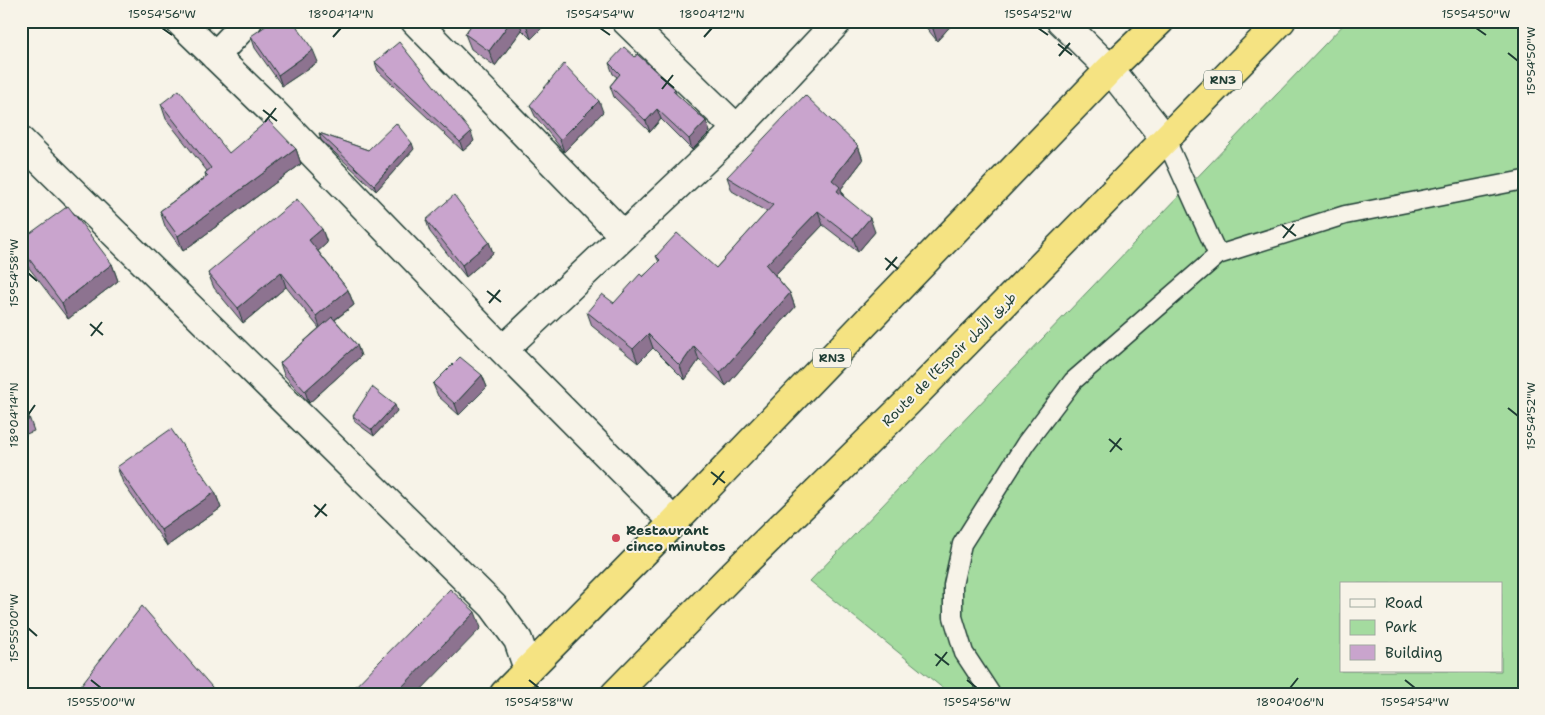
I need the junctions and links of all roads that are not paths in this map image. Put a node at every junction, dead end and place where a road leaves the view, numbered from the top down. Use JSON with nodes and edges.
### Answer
{"nodes":[{"id":1,"x":179,"y":21,"type":"edge"},
{"id":2,"x":248,"y":21,"type":"edge"},
{"id":3,"x":415,"y":21,"type":"edge"},
{"id":4,"x":626,"y":21,"type":"edge"},
{"id":5,"x":1061,"y":21,"type":"edge"},
{"id":6,"x":1160,"y":21,"type":"edge"},
{"id":7,"x":1281,"y":21,"type":"edge"},
{"id":8,"x":833,"y":23,"type":"edge"},
{"id":9,"x":215,"y":56,"type":"junction"},
{"id":10,"x":1110,"y":69,"type":"junction"},
{"id":11,"x":737,"y":129,"type":"junction"},
{"id":12,"x":1166,"y":140,"type":"junction"},
{"id":13,"x":21,"y":141,"type":"edge"},
{"id":14,"x":1524,"y":180,"type":"edge"},
{"id":15,"x":624,"y":236,"type":"junction"},
{"id":16,"x":1218,"y":255,"type":"junction"},
{"id":17,"x":503,"y":350,"type":"junction"},
{"id":18,"x":674,"y":522,"type":"junction"},
{"id":19,"x":528,"y":669,"type":"junction"},
{"id":20,"x":504,"y":694,"type":"edge"},
{"id":21,"x":615,"y":694,"type":"edge"},
{"id":22,"x":991,"y":694,"type":"edge"}],
"edges":[{"from":1,"to":9,"type":"street"},
{"from":2,"to":9,"type":"street"},
{"from":3,"to":15,"type":"street"},
{"from":4,"to":11,"type":"street"},
{"from":5,"to":10,"type":"street"},
{"from":6,"to":10,"type":"highway","number":"RN3"},
{"from":7,"to":12,"type":"highway","name":"Route de l’Espoir طريق الأمل","number":"RN3"},
{"from":8,"to":11,"type":"street"},
{"from":9,"to":17,"type":"street"},
{"from":10,"to":12,"type":"street"},
{"from":10,"to":18,"type":"highway","number":"RN3"},
{"from":11,"to":15,"type":"street"},
{"from":12,"to":16,"type":"lane"},
{"from":12,"to":21,"type":"highway","name":"Route de l’Espoir طريق الأمل","number":"RN3"},
{"from":13,"to":19,"type":"street"},
{"from":14,"to":16,"type":"lane"},
{"from":15,"to":17,"type":"street"},
{"from":16,"to":22,"type":"lane"},
{"from":17,"to":18,"type":"street"},
{"from":18,"to":19,"type":"highway","number":"RN3"},
{"from":19,"to":20,"type":"highway","number":"RN3"}]}
